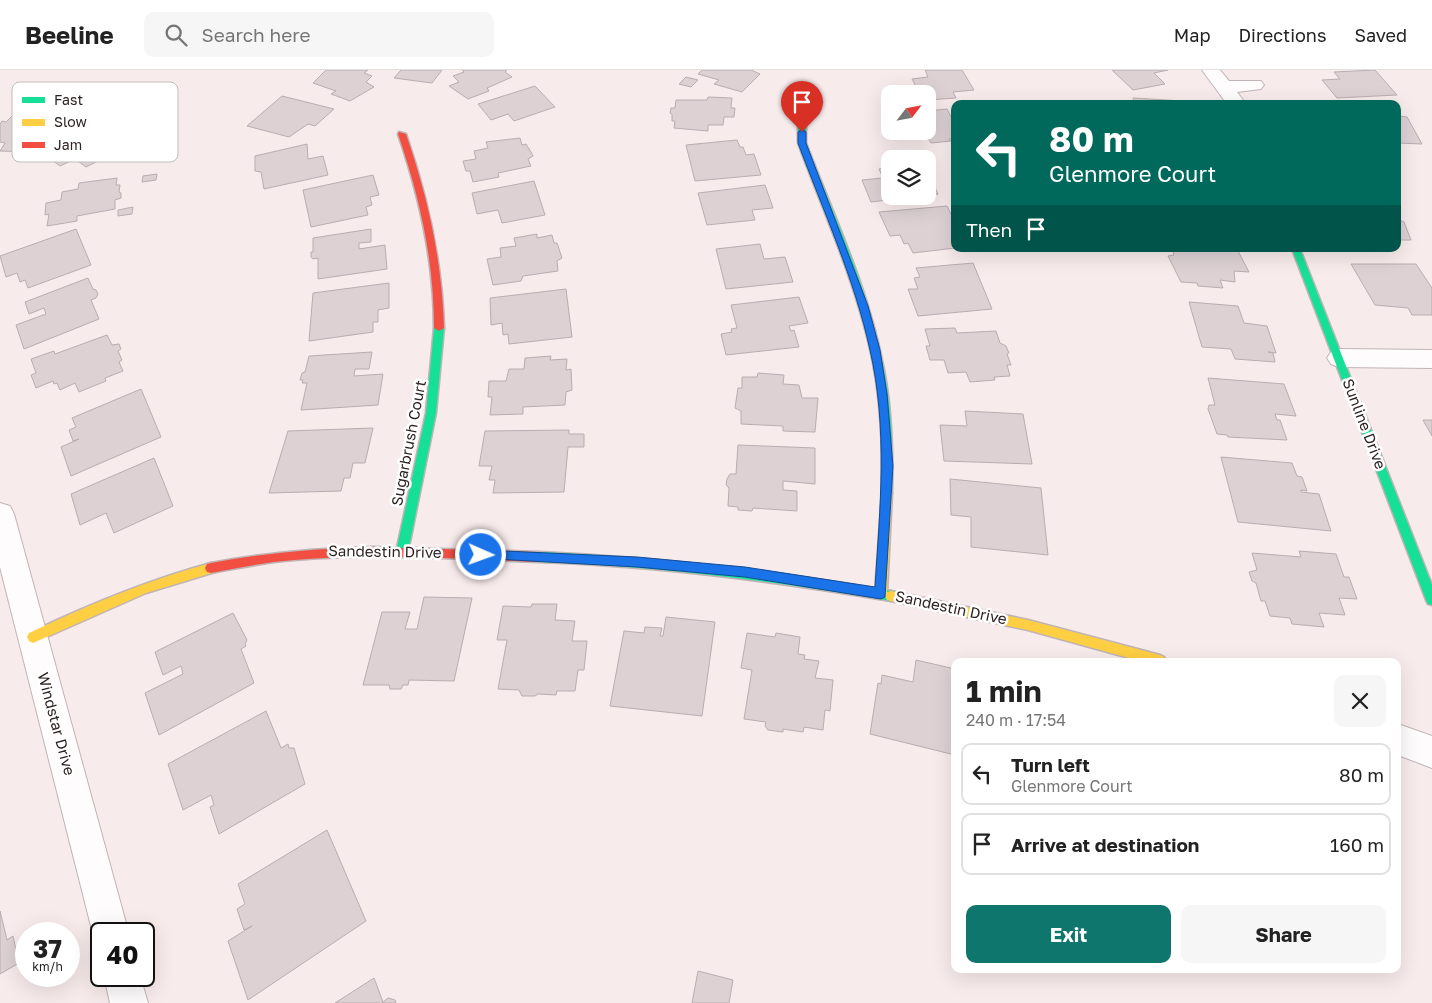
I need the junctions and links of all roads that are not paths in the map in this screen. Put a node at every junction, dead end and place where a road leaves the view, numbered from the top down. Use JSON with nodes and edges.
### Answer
{"nodes":[{"id":1,"x":1210,"y":70,"type":"edge"},
{"id":2,"x":1255,"y":84,"type":"dead end"},
{"id":3,"x":1226,"y":87,"type":"junction"},
{"id":4,"x":1234,"y":100,"type":"edge"},
{"id":5,"x":818,"y":102,"type":"dead end"},
{"id":6,"x":402,"y":134,"type":"dead end"},
{"id":7,"x":1297,"y":252,"type":"edge"},
{"id":8,"x":1339,"y":358,"type":"junction"},
{"id":9,"x":1432,"y":359,"type":"edge"},
{"id":10,"x":0,"y":514,"type":"edge"},
{"id":11,"x":402,"y":552,"type":"junction"},
{"id":12,"x":881,"y":593,"type":"junction"},
{"id":13,"x":1432,"y":600,"type":"edge"},
{"id":14,"x":32,"y":637,"type":"junction"},
{"id":15,"x":1149,"y":658,"type":"edge"},
{"id":16,"x":1401,"y":741,"type":"edge"},
{"id":17,"x":1432,"y":752,"type":"edge"},
{"id":18,"x":108,"y":922,"type":"edge"},
{"id":19,"x":125,"y":987,"type":"edge"},
{"id":20,"x":129,"y":1003,"type":"edge"}],
"edges":[{"from":1,"to":3,"type":"street"},
{"from":2,"to":3,"type":"street"},
{"from":3,"to":4,"type":"street"},
{"from":5,"to":12,"type":"street"},
{"from":6,"to":11,"type":"street","name":"Sugarbrush Court"},
{"from":7,"to":8,"type":"street","name":"Sunline Drive"},
{"from":8,"to":9,"type":"street"},
{"from":8,"to":13,"type":"street","name":"Sunline Drive"},
{"from":10,"to":14,"type":"street","name":"Windstar Drive"},
{"from":11,"to":12,"type":"street","name":"Sandestin Drive"},
{"from":11,"to":14,"type":"street","name":"Sandestin Drive"},
{"from":12,"to":15,"type":"street","name":"Sandestin Drive"},
{"from":14,"to":18,"type":"street","name":"Windstar Drive"},
{"from":16,"to":17,"type":"street"},
{"from":19,"to":20,"type":"street"}]}
